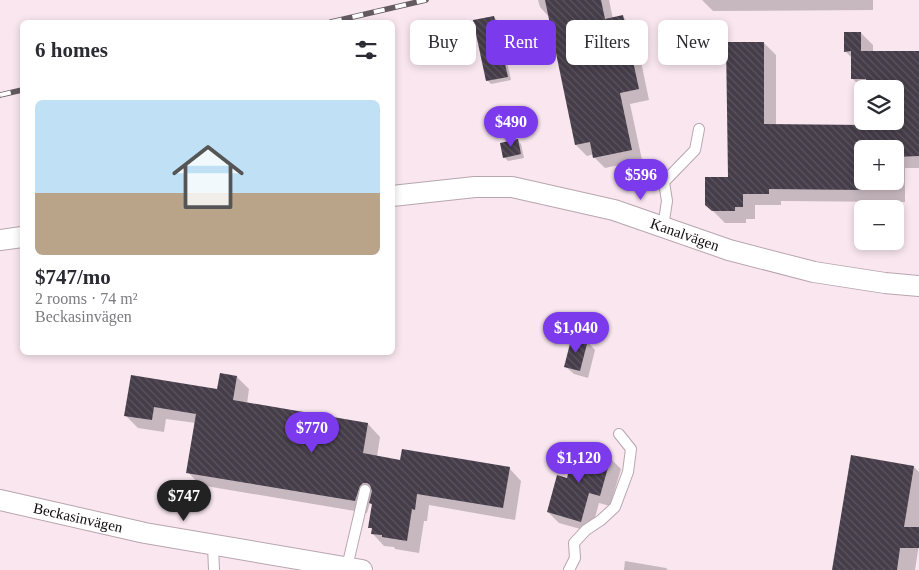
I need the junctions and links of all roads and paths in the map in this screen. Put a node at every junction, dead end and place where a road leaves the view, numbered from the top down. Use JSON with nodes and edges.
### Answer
{"nodes":[{"id":1,"x":699,"y":129,"type":"dead end"},
{"id":2,"x":395,"y":196,"type":"edge"},
{"id":3,"x":663,"y":227,"type":"junction"},
{"id":4,"x":20,"y":237,"type":"edge"},
{"id":5,"x":0,"y":240,"type":"edge"},
{"id":6,"x":919,"y":286,"type":"edge"},
{"id":7,"x":619,"y":434,"type":"dead end"},
{"id":8,"x":365,"y":490,"type":"dead end"},
{"id":9,"x":0,"y":500,"type":"edge"},
{"id":10,"x":213,"y":545,"type":"junction"},
{"id":11,"x":354,"y":569,"type":"edge"},
{"id":12,"x":214,"y":570,"type":"edge"},
{"id":13,"x":569,"y":570,"type":"edge"}],
"edges":[{"from":1,"to":3,"type":"lane"},
{"from":2,"to":3,"type":"street","name":"Kanalvägen"},
{"from":3,"to":6,"type":"street","name":"Kanalvägen"},
{"from":4,"to":5,"type":"street"},
{"from":7,"to":13,"type":"lane"},
{"from":8,"to":11,"type":"lane"},
{"from":9,"to":10,"type":"street","name":"Beckasinvägen"},
{"from":10,"to":11,"type":"street","name":"Beckasinvägen"},
{"from":10,"to":12,"type":"lane"}]}
